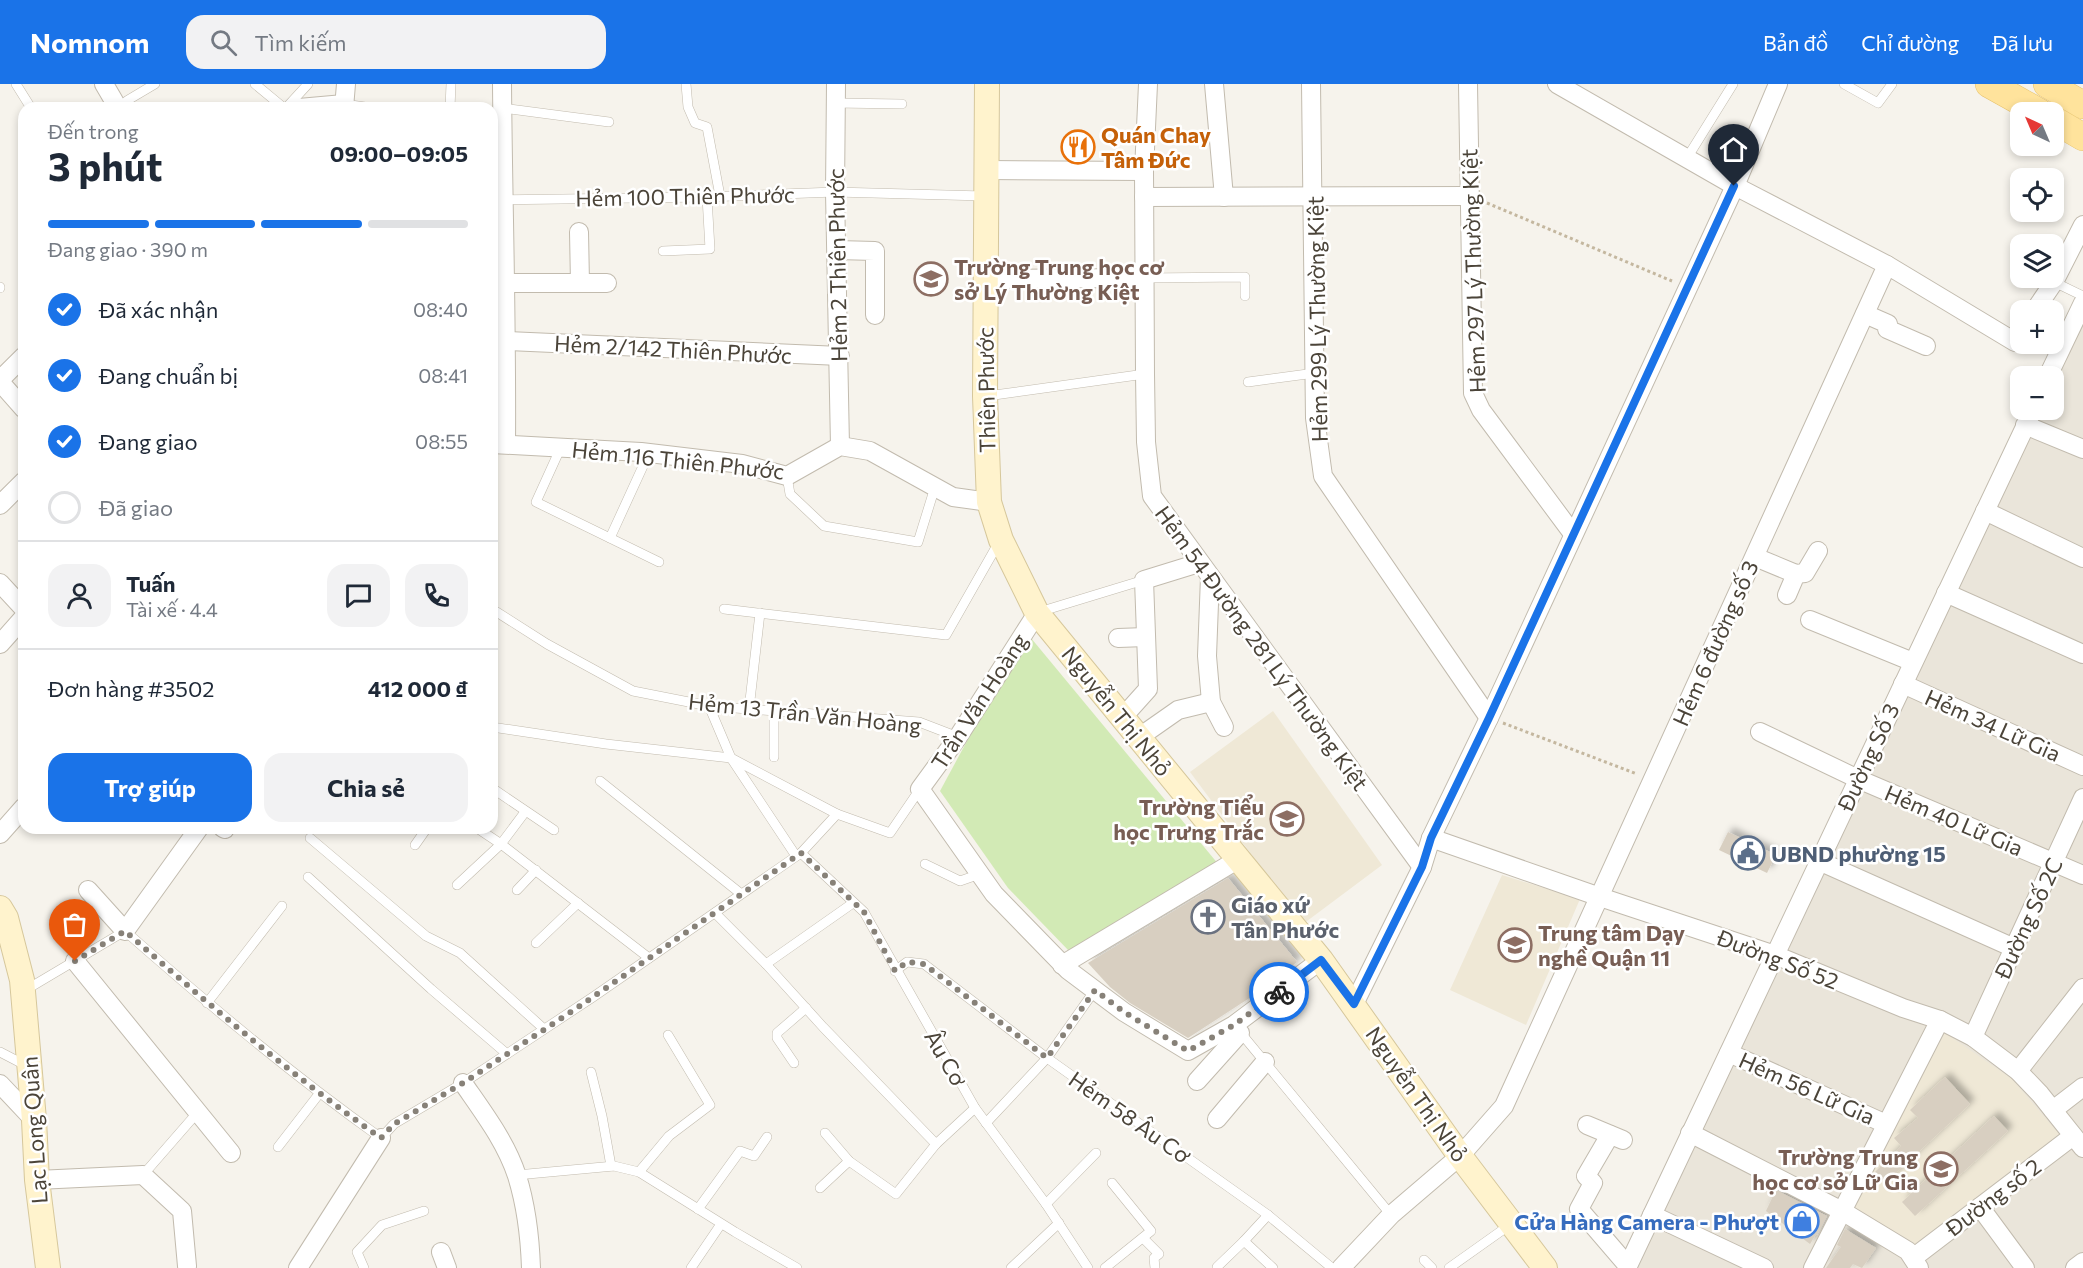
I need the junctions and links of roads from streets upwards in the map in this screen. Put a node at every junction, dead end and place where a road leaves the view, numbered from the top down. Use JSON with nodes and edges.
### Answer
{"nodes":[{"id":1,"x":104,"y":84,"type":"edge"},
{"id":2,"x":346,"y":84,"type":"edge"},
{"id":3,"x":501,"y":84,"type":"edge"},
{"id":4,"x":836,"y":84,"type":"edge"},
{"id":5,"x":987,"y":84,"type":"edge"},
{"id":6,"x":1148,"y":84,"type":"edge"},
{"id":7,"x":1214,"y":84,"type":"edge"},
{"id":8,"x":1311,"y":84,"type":"edge"},
{"id":9,"x":1468,"y":84,"type":"edge"},
{"id":10,"x":1557,"y":84,"type":"edge"},
{"id":11,"x":1778,"y":84,"type":"edge"},
{"id":12,"x":1989,"y":84,"type":"edge"},
{"id":13,"x":2047,"y":84,"type":"edge"},
{"id":14,"x":114,"y":102,"type":"edge"},
{"id":15,"x":344,"y":102,"type":"edge"},
{"id":16,"x":2021,"y":102,"type":"edge"},
{"id":17,"x":2083,"y":105,"type":"edge"},
{"id":18,"x":498,"y":126,"type":"edge"},
{"id":19,"x":2064,"y":126,"type":"edge"},
{"id":20,"x":2083,"y":137,"type":"edge"},
{"id":21,"x":987,"y":170,"type":"junction"},
{"id":22,"x":1144,"y":171,"type":"junction"},
{"id":23,"x":1734,"y":186,"type":"junction"},
{"id":24,"x":1470,"y":196,"type":"junction"},
{"id":25,"x":1144,"y":197,"type":"junction"},
{"id":26,"x":1224,"y":197,"type":"junction"},
{"id":27,"x":1314,"y":197,"type":"junction"},
{"id":28,"x":498,"y":224,"type":"edge"},
{"id":29,"x":2083,"y":225,"type":"edge"},
{"id":30,"x":579,"y":232,"type":"dead end"},
{"id":31,"x":837,"y":250,"type":"junction"},
{"id":32,"x":1887,"y":265,"type":"junction"},
{"id":33,"x":500,"y":272,"type":"edge"},
{"id":34,"x":1144,"y":278,"type":"junction"},
{"id":35,"x":985,"y":279,"type":"junction"},
{"id":36,"x":580,"y":283,"type":"junction"},
{"id":37,"x":608,"y":283,"type":"dead end"},
{"id":38,"x":2042,"y":300,"type":"edge"},
{"id":39,"x":2083,"y":303,"type":"edge"},
{"id":40,"x":1864,"y":314,"type":"junction"},
{"id":41,"x":874,"y":315,"type":"dead end"},
{"id":42,"x":2010,"y":340,"type":"edge"},
{"id":43,"x":1926,"y":346,"type":"dead end"},
{"id":44,"x":504,"y":351,"type":"junction"},
{"id":45,"x":840,"y":356,"type":"junction"},
{"id":46,"x":18,"y":362,"type":"edge"},
{"id":47,"x":2053,"y":366,"type":"edge"},
{"id":48,"x":0,"y":381,"type":"edge"},
{"id":49,"x":18,"y":402,"type":"edge"},
{"id":50,"x":2028,"y":420,"type":"edge"},
{"id":51,"x":2034,"y":420,"type":"edge"},
{"id":52,"x":499,"y":444,"type":"edge"},
{"id":53,"x":840,"y":446,"type":"junction"},
{"id":54,"x":2083,"y":449,"type":"edge"},
{"id":55,"x":18,"y":486,"type":"edge"},
{"id":56,"x":988,"y":502,"type":"junction"},
{"id":57,"x":0,"y":505,"type":"edge"},
{"id":58,"x":1985,"y":511,"type":"junction"},
{"id":59,"x":1573,"y":534,"type":"junction"},
{"id":60,"x":1818,"y":551,"type":"dead end"},
{"id":61,"x":1755,"y":556,"type":"junction"},
{"id":62,"x":2083,"y":558,"type":"edge"},
{"id":63,"x":1205,"y":570,"type":"junction"},
{"id":64,"x":1796,"y":574,"type":"junction"},
{"id":65,"x":0,"y":584,"type":"edge"},
{"id":66,"x":1946,"y":593,"type":"junction"},
{"id":67,"x":1787,"y":595,"type":"dead end"},
{"id":68,"x":18,"y":603,"type":"edge"},
{"id":69,"x":1037,"y":613,"type":"junction"},
{"id":70,"x":1810,"y":620,"type":"dead end"},
{"id":71,"x":18,"y":624,"type":"edge"},
{"id":72,"x":1146,"y":637,"type":"junction"},
{"id":73,"x":1118,"y":638,"type":"dead end"},
{"id":74,"x":0,"y":644,"type":"edge"},
{"id":75,"x":2083,"y":654,"type":"edge"},
{"id":76,"x":1913,"y":662,"type":"junction"},
{"id":77,"x":1903,"y":684,"type":"junction"},
{"id":78,"x":1211,"y":702,"type":"junction"},
{"id":79,"x":1122,"y":718,"type":"junction"},
{"id":80,"x":1489,"y":718,"type":"junction"},
{"id":81,"x":1224,"y":727,"type":"dead end"},
{"id":82,"x":1760,"y":732,"type":"dead end"},
{"id":83,"x":1138,"y":738,"type":"junction"},
{"id":84,"x":2083,"y":766,"type":"edge"},
{"id":85,"x":1858,"y":779,"type":"junction"},
{"id":86,"x":2083,"y":798,"type":"edge"},
{"id":87,"x":18,"y":814,"type":"edge"},
{"id":88,"x":0,"y":834,"type":"edge"},
{"id":89,"x":196,"y":834,"type":"edge"},
{"id":90,"x":1431,"y":838,"type":"junction"},
{"id":91,"x":1237,"y":860,"type":"junction"},
{"id":92,"x":1819,"y":861,"type":"junction"},
{"id":93,"x":2054,"y":862,"type":"junction"},
{"id":94,"x":1422,"y":867,"type":"junction"},
{"id":95,"x":2083,"y":875,"type":"edge"},
{"id":96,"x":88,"y":890,"type":"dead end"},
{"id":97,"x":1600,"y":897,"type":"junction"},
{"id":98,"x":0,"y":908,"type":"edge"},
{"id":99,"x":2014,"y":948,"type":"junction"},
{"id":100,"x":1775,"y":955,"type":"junction"},
{"id":101,"x":1321,"y":960,"type":"junction"},
{"id":102,"x":75,"y":961,"type":"road end"},
{"id":103,"x":1062,"y":964,"type":"junction"},
{"id":104,"x":2083,"y":988,"type":"edge"},
{"id":105,"x":1354,"y":1004,"type":"junction"},
{"id":106,"x":1940,"y":1020,"type":"junction"},
{"id":107,"x":1237,"y":1029,"type":"junction"},
{"id":108,"x":1973,"y":1037,"type":"junction"},
{"id":109,"x":1729,"y":1053,"type":"junction"},
{"id":110,"x":1265,"y":1062,"type":"road end"},
{"id":111,"x":2018,"y":1071,"type":"junction"},
{"id":112,"x":1197,"y":1081,"type":"dead end"},
{"id":113,"x":463,"y":1083,"type":"road end"},
{"id":114,"x":0,"y":1084,"type":"edge"},
{"id":115,"x":2083,"y":1087,"type":"edge"},
{"id":116,"x":2053,"y":1110,"type":"junction"},
{"id":117,"x":1217,"y":1119,"type":"dead end"},
{"id":118,"x":34,"y":1120,"type":"junction"},
{"id":119,"x":1886,"y":1124,"type":"junction"},
{"id":120,"x":1587,"y":1125,"type":"dead end"},
{"id":121,"x":1690,"y":1133,"type":"junction"},
{"id":122,"x":381,"y":1138,"type":"road end"},
{"id":123,"x":2078,"y":1142,"type":"edge"},
{"id":124,"x":231,"y":1154,"type":"dead end"},
{"id":125,"x":1460,"y":1156,"type":"junction"},
{"id":126,"x":37,"y":1180,"type":"junction"},
{"id":127,"x":1980,"y":1207,"type":"junction"},
{"id":128,"x":1842,"y":1211,"type":"junction"},
{"id":129,"x":1652,"y":1215,"type":"junction"},
{"id":130,"x":2083,"y":1262,"type":"edge"},
{"id":131,"x":1916,"y":1263,"type":"edge"},
{"id":132,"x":188,"y":1266,"type":"dead end"},
{"id":133,"x":1756,"y":1266,"type":"edge"},
{"id":134,"x":1627,"y":1267,"type":"edge"},
{"id":135,"x":48,"y":1268,"type":"edge"},
{"id":136,"x":298,"y":1268,"type":"edge"},
{"id":137,"x":531,"y":1268,"type":"edge"},
{"id":138,"x":1341,"y":1268,"type":"edge"},
{"id":139,"x":1545,"y":1268,"type":"edge"},
{"id":140,"x":1813,"y":1268,"type":"edge"},
{"id":141,"x":2025,"y":1268,"type":"edge"},
{"id":142,"x":2075,"y":1268,"type":"edge"}],
"edges":[{"from":1,"to":14,"type":"street"},
{"from":2,"to":15,"type":"street"},
{"from":3,"to":18,"type":"street"},
{"from":4,"to":31,"type":"street","name":"Hẻm 2 Thiên Phước"},
{"from":5,"to":21,"type":"street","name":"Thiên Phước"},
{"from":6,"to":22,"type":"street","name":"Hẻm 54 Đường 281 Lý Thường Kiệt"},
{"from":7,"to":26,"type":"street"},
{"from":8,"to":27,"type":"street","name":"Hẻm 299 Lý Thường Kiệt"},
{"from":9,"to":24,"type":"street","name":"Hẻm 297 Lý Thường Kiệt"},
{"from":10,"to":23,"type":"street"},
{"from":11,"to":23,"type":"street"},
{"from":12,"to":16,"type":"main road"},
{"from":13,"to":17,"type":"main road"},
{"from":19,"to":20,"type":"main road"},
{"from":21,"to":22,"type":"street"},
{"from":21,"to":35,"type":"street","name":"Thiên Phước"},
{"from":22,"to":25,"type":"street","name":"Hẻm 54 Đường 281 Lý Thường Kiệt"},
{"from":23,"to":32,"type":"street"},
{"from":23,"to":59,"type":"street"},
{"from":24,"to":27,"type":"street"},
{"from":24,"to":59,"type":"street","name":"Hẻm 297 Lý Thường Kiệt"},
{"from":25,"to":26,"type":"street"},
{"from":25,"to":34,"type":"street","name":"Hẻm 54 Đường 281 Lý Thường Kiệt"},
{"from":26,"to":27,"type":"street"},
{"from":27,"to":80,"type":"street","name":"Hẻm 299 Lý Thường Kiệt"},
{"from":28,"to":33,"type":"street"},
{"from":29,"to":38,"type":"street"},
{"from":30,"to":36,"type":"street"},
{"from":31,"to":41,"type":"street"},
{"from":31,"to":45,"type":"street","name":"Hẻm 2 Thiên Phước"},
{"from":32,"to":40,"type":"street","name":"Hẻm 6 đường số 3"},
{"from":32,"to":42,"type":"street"},
{"from":33,"to":36,"type":"street"},
{"from":33,"to":44,"type":"street"},
{"from":34,"to":35,"type":"street"},
{"from":34,"to":63,"type":"street","name":"Hẻm 54 Đường 281 Lý Thường Kiệt"},
{"from":35,"to":56,"type":"street","name":"Thiên Phước"},
{"from":36,"to":37,"type":"street"},
{"from":39,"to":47,"type":"street"},
{"from":40,"to":43,"type":"street"},
{"from":40,"to":61,"type":"street","name":"Hẻm 6 đường số 3"},
{"from":44,"to":45,"type":"street","name":"Hẻm 2/142 Thiên Phước"},
{"from":44,"to":52,"type":"street"},
{"from":45,"to":53,"type":"street","name":"Hẻm 2 Thiên Phước"},
{"from":46,"to":48,"type":"street"},
{"from":48,"to":49,"type":"street"},
{"from":50,"to":58,"type":"street","name":"Đường Số 3"},
{"from":51,"to":54,"type":"street"},
{"from":52,"to":53,"type":"street","name":"Hẻm 116 Thiên Phước"},
{"from":53,"to":56,"type":"street"},
{"from":55,"to":57,"type":"street"},
{"from":56,"to":69,"type":"street","name":"Thiên Phước"},
{"from":58,"to":62,"type":"street"},
{"from":58,"to":66,"type":"street","name":"Đường Số 3"},
{"from":59,"to":80,"type":"street"},
{"from":60,"to":64,"type":"street"},
{"from":61,"to":64,"type":"street"},
{"from":61,"to":97,"type":"street","name":"Hẻm 6 đường số 3"},
{"from":63,"to":72,"type":"street"},
{"from":63,"to":78,"type":"street"},
{"from":63,"to":94,"type":"street","name":"Hẻm 54 Đường 281 Lý Thường Kiệt"},
{"from":64,"to":67,"type":"street"},
{"from":65,"to":68,"type":"street"},
{"from":66,"to":75,"type":"street"},
{"from":66,"to":76,"type":"street","name":"Đường Số 3"},
{"from":69,"to":79,"type":"street","name":"Nguyễn Thị Nhỏ"},
{"from":69,"to":103,"type":"street","name":"Trần Văn Hoàng"},
{"from":70,"to":76,"type":"street"},
{"from":71,"to":74,"type":"street"},
{"from":72,"to":73,"type":"street"},
{"from":72,"to":79,"type":"street"},
{"from":76,"to":77,"type":"street","name":"Đường Số 3"},
{"from":77,"to":84,"type":"street","name":"Hẻm 34 Lữ Gia"},
{"from":77,"to":85,"type":"street","name":"Đường Số 3"},
{"from":78,"to":81,"type":"street"},
{"from":78,"to":83,"type":"street"},
{"from":79,"to":83,"type":"street","name":"Nguyễn Thị Nhỏ"},
{"from":80,"to":90,"type":"street"},
{"from":82,"to":85,"type":"street","name":"Hẻm 40 Lữ Gia"},
{"from":83,"to":91,"type":"street","name":"Nguyễn Thị Nhỏ"},
{"from":85,"to":92,"type":"street","name":"Đường Số 3"},
{"from":85,"to":93,"type":"street","name":"Hẻm 40 Lữ Gia"},
{"from":86,"to":93,"type":"street","name":"Đường Số 2C"},
{"from":87,"to":88,"type":"street"},
{"from":89,"to":96,"type":"street"},
{"from":90,"to":94,"type":"street"},
{"from":90,"to":97,"type":"street","name":"Đường Số 52"},
{"from":91,"to":101,"type":"street","name":"Nguyễn Thị Nhỏ"},
{"from":91,"to":103,"type":"street"},
{"from":92,"to":99,"type":"street"},
{"from":92,"to":100,"type":"street","name":"Đường Số 3"},
{"from":93,"to":95,"type":"street","name":"Hẻm 40 Lữ Gia"},
{"from":93,"to":99,"type":"street","name":"Đường Số 2C"},
{"from":94,"to":105,"type":"street"},
{"from":97,"to":100,"type":"street","name":"Đường Số 52"},
{"from":97,"to":125,"type":"street","name":"Hẻm 6 đường số 3"},
{"from":98,"to":118,"type":"street","name":"Lạc Long Quân"},
{"from":99,"to":108,"type":"street","name":"Đường Số 2C"},
{"from":100,"to":106,"type":"street","name":"Đường Số 52"},
{"from":100,"to":109,"type":"street","name":"Đường Số 3"},
{"from":101,"to":105,"type":"street","name":"Nguyễn Thị Nhỏ"},
{"from":101,"to":107,"type":"street","name":"Trần Văn Hoàng"},
{"from":102,"to":124,"type":"street"},
{"from":103,"to":107,"type":"street","name":"Trần Văn Hoàng"},
{"from":104,"to":111,"type":"street"},
{"from":105,"to":125,"type":"street","name":"Nguyễn Thị Nhỏ"},
{"from":106,"to":108,"type":"street","name":"Đường Số 52"},
{"from":106,"to":119,"type":"street"},
{"from":107,"to":112,"type":"street"},
{"from":108,"to":111,"type":"street","name":"Đường Số 52"},
{"from":109,"to":119,"type":"street","name":"Hẻm 56 Lữ Gia"},
{"from":109,"to":121,"type":"street","name":"Đường Số 3"},
{"from":110,"to":117,"type":"street"},
{"from":111,"to":116,"type":"street","name":"Đường Số 52"},
{"from":113,"to":137,"type":"street"},
{"from":114,"to":118,"type":"street"},
{"from":115,"to":116,"type":"street"},
{"from":116,"to":123,"type":"street","name":"Đường Số 52"},
{"from":118,"to":126,"type":"street","name":"Lạc Long Quân"},
{"from":119,"to":128,"type":"street"},
{"from":120,"to":134,"type":"street"},
{"from":121,"to":128,"type":"street"},
{"from":121,"to":129,"type":"street","name":"Đường Số 3"},
{"from":122,"to":136,"type":"street"},
{"from":123,"to":127,"type":"street","name":"Đường số 2"},
{"from":125,"to":138,"type":"street","name":"Hẻm 6 đường số 3"},
{"from":125,"to":139,"type":"street","name":"Nguyễn Thị Nhỏ"},
{"from":126,"to":132,"type":"street"},
{"from":126,"to":135,"type":"street","name":"Lạc Long Quân"},
{"from":127,"to":131,"type":"street","name":"Đường số 2"},
{"from":127,"to":141,"type":"street"},
{"from":128,"to":131,"type":"street"},
{"from":128,"to":140,"type":"street"},
{"from":129,"to":133,"type":"street"},
{"from":129,"to":134,"type":"street","name":"Đường Số 3"},
{"from":130,"to":142,"type":"street"}]}
